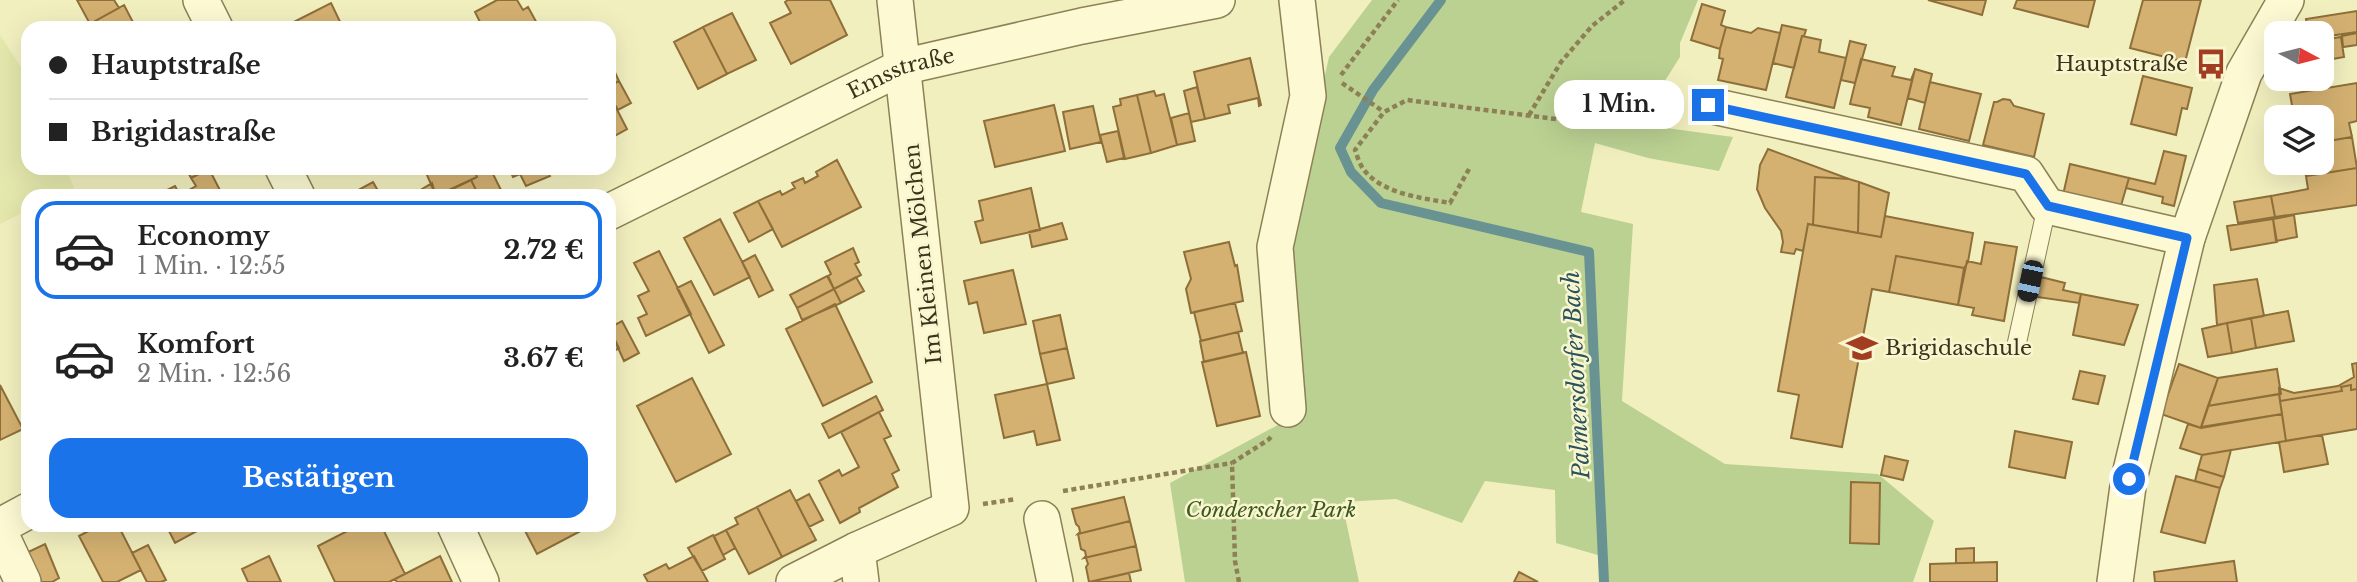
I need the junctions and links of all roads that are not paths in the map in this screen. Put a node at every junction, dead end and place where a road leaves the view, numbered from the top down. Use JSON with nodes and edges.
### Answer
{"nodes":[{"id":1,"x":201,"y":0,"type":"edge"},
{"id":2,"x":895,"y":0,"type":"edge"},
{"id":3,"x":1217,"y":0,"type":"edge"},
{"id":4,"x":1297,"y":0,"type":"edge"},
{"id":5,"x":2286,"y":0,"type":"edge"},
{"id":6,"x":212,"y":21,"type":"edge"},
{"id":7,"x":902,"y":67,"type":"junction"},
{"id":8,"x":1708,"y":105,"type":"road end"},
{"id":9,"x":2048,"y":206,"type":"junction"},
{"id":10,"x":616,"y":209,"type":"edge"},
{"id":11,"x":2187,"y":238,"type":"junction"},
{"id":12,"x":2016,"y":347,"type":"dead end"},
{"id":13,"x":1288,"y":410,"type":"road end"},
{"id":14,"x":1040,"y":503,"type":"road end"},
{"id":15,"x":21,"y":516,"type":"edge"},
{"id":16,"x":0,"y":526,"type":"edge"},
{"id":17,"x":458,"y":532,"type":"edge"},
{"id":18,"x":0,"y":533,"type":"edge"},
{"id":19,"x":859,"y":566,"type":"edge"},
{"id":20,"x":23,"y":582,"type":"edge"},
{"id":21,"x":481,"y":582,"type":"edge"},
{"id":22,"x":794,"y":582,"type":"edge"},
{"id":23,"x":1055,"y":582,"type":"edge"},
{"id":24,"x":2115,"y":582,"type":"edge"}],
"edges":[{"from":1,"to":6,"type":"street"},
{"from":2,"to":7,"type":"street","name":"Im Kleinen Mölchen"},
{"from":3,"to":7,"type":"street","name":"Emsstraße"},
{"from":4,"to":13,"type":"street"},
{"from":5,"to":11,"type":"street"},
{"from":7,"to":10,"type":"street","name":"Emsstraße"},
{"from":7,"to":19,"type":"street","name":"Im Kleinen Mölchen"},
{"from":8,"to":9,"type":"street"},
{"from":9,"to":11,"type":"street"},
{"from":9,"to":12,"type":"lane"},
{"from":11,"to":24,"type":"street"},
{"from":14,"to":23,"type":"street"},
{"from":15,"to":16,"type":"street"},
{"from":17,"to":21,"type":"street"},
{"from":18,"to":20,"type":"street"},
{"from":19,"to":22,"type":"street"}]}
